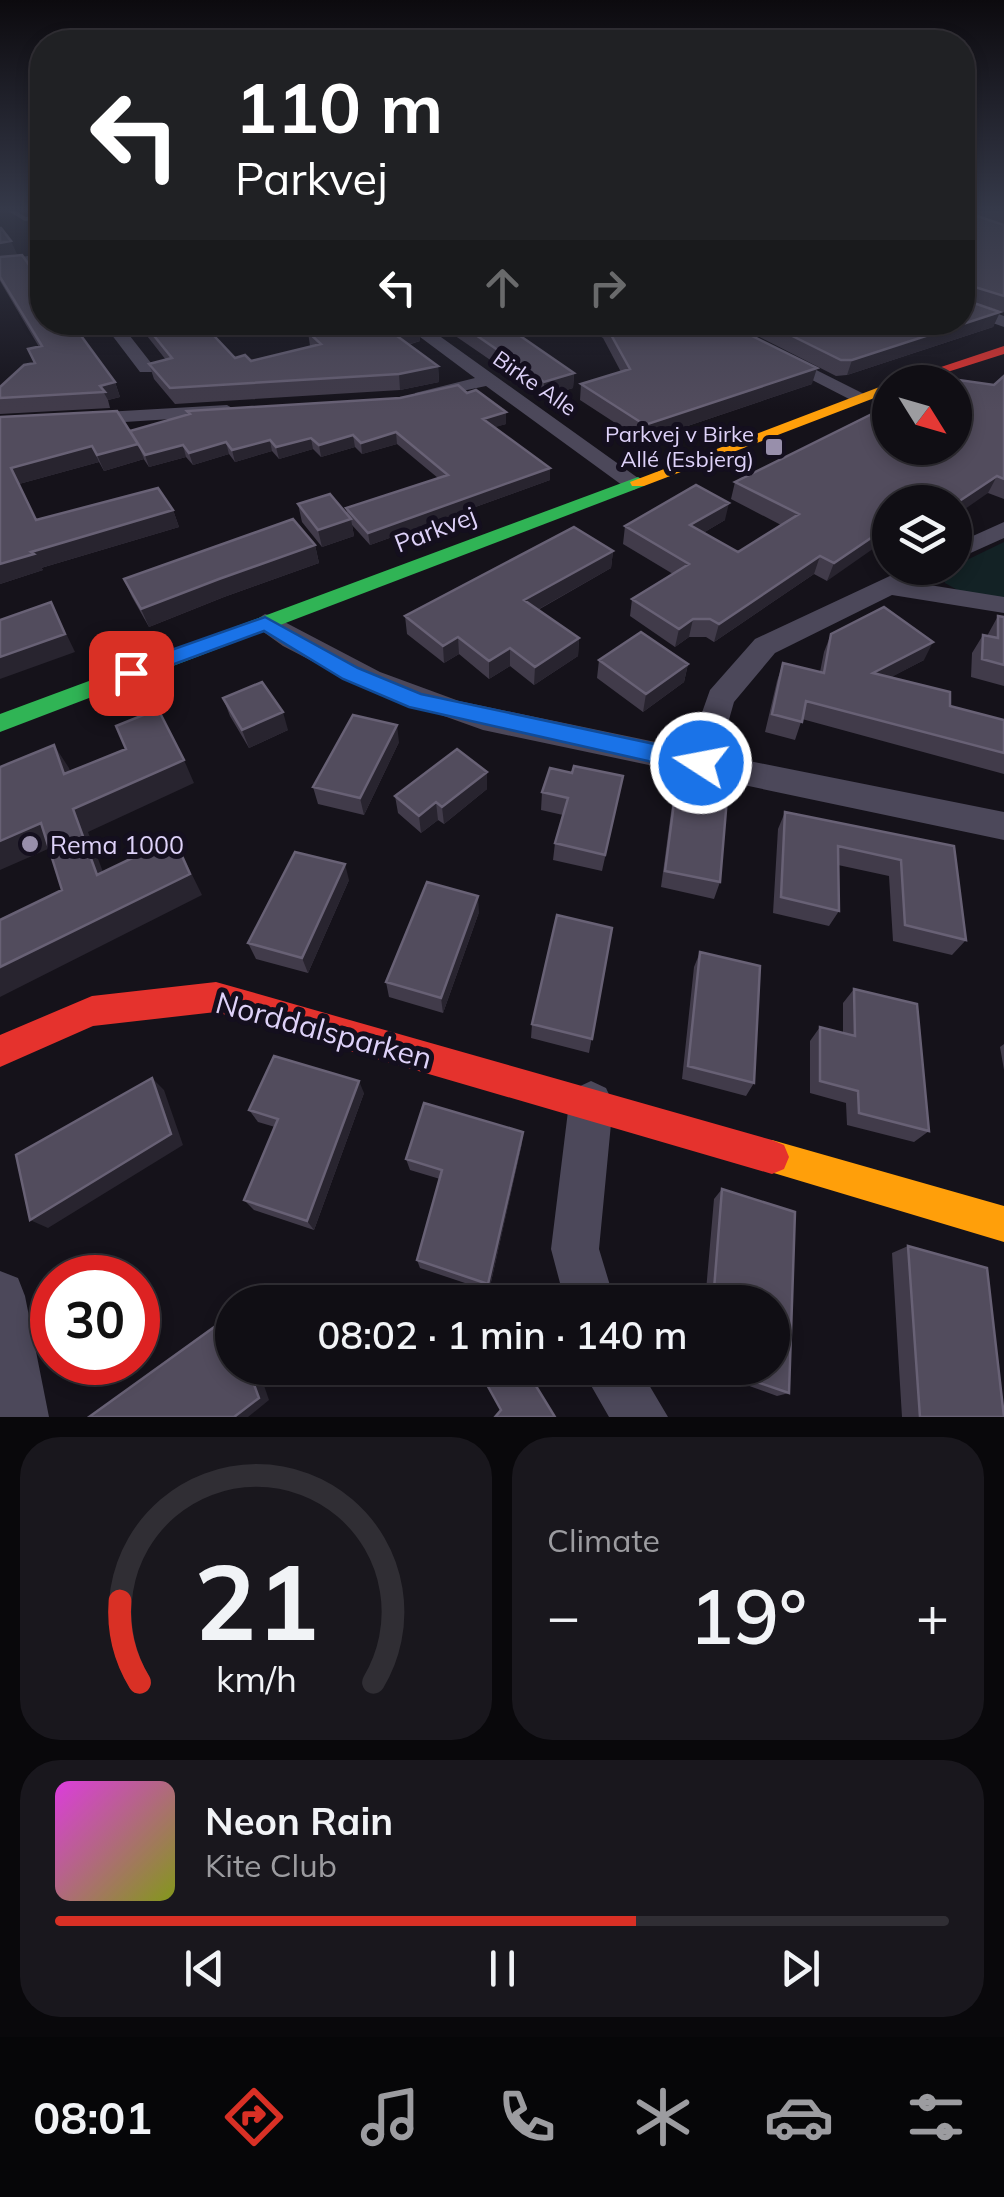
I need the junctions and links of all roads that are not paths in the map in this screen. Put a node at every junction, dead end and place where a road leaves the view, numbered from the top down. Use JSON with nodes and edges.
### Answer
{"nodes":[{"id":1,"x":975,"y":311,"type":"edge"},
{"id":2,"x":1004,"y":322,"type":"edge"},
{"id":3,"x":120,"y":335,"type":"edge"},
{"id":4,"x":426,"y":335,"type":"edge"},
{"id":5,"x":734,"y":335,"type":"edge"},
{"id":6,"x":1004,"y":350,"type":"edge"},
{"id":7,"x":957,"y":365,"type":"edge"},
{"id":8,"x":146,"y":368,"type":"edge"},
{"id":9,"x":488,"y":380,"type":"junction"},
{"id":10,"x":872,"y":393,"type":"edge"},
{"id":11,"x":860,"y":397,"type":"junction"},
{"id":12,"x":401,"y":400,"type":"edge"},
{"id":13,"x":256,"y":410,"type":"edge"},
{"id":14,"x":0,"y":424,"type":"edge"},
{"id":15,"x":634,"y":484,"type":"junction"},
{"id":16,"x":1004,"y":530,"type":"edge"},
{"id":17,"x":972,"y":545,"type":"edge"},
{"id":18,"x":888,"y":586,"type":"joint"},
{"id":19,"x":1004,"y":605,"type":"edge"},
{"id":20,"x":265,"y":623,"type":"junction"},
{"id":21,"x":0,"y":723,"type":"edge"},
{"id":22,"x":701,"y":763,"type":"junction"},
{"id":23,"x":1004,"y":826,"type":"edge"},
{"id":24,"x":0,"y":1051,"type":"edge"},
{"id":25,"x":591,"y":1103,"type":"junction"},
{"id":26,"x":1004,"y":1224,"type":"edge"},
{"id":27,"x":585,"y":1285,"type":"edge"},
{"id":28,"x":0,"y":1296,"type":"edge"},
{"id":29,"x":619,"y":1385,"type":"edge"},
{"id":30,"x":22,"y":1417,"type":"edge"},
{"id":31,"x":640,"y":1417,"type":"edge"}],
"edges":[{"from":1,"to":2,"type":"street"},
{"from":3,"to":8,"type":"street"},
{"from":4,"to":9,"type":"street","name":"Birke Alle"},
{"from":5,"to":11,"type":"street"},
{"from":6,"to":7,"type":"street"},
{"from":9,"to":12,"type":"street"},
{"from":9,"to":15,"type":"street","name":"Birke Alle"},
{"from":10,"to":11,"type":"street","name":"Parkvej"},
{"from":11,"to":15,"type":"street","name":"Parkvej"},
{"from":13,"to":14,"type":"street"},
{"from":15,"to":20,"type":"street","name":"Parkvej"},
{"from":16,"to":17,"type":"street"},
{"from":18,"to":19,"type":"street"},
{"from":18,"to":22,"type":"street"},
{"from":20,"to":21,"type":"street","name":"Parkvej"},
{"from":20,"to":22,"type":"street"},
{"from":22,"to":23,"type":"street"},
{"from":24,"to":25,"type":"street","name":"Norddalsparken"},
{"from":25,"to":26,"type":"street","name":"Norddalsparken"},
{"from":25,"to":27,"type":"street"},
{"from":28,"to":30,"type":"street"},
{"from":29,"to":31,"type":"street"}]}
